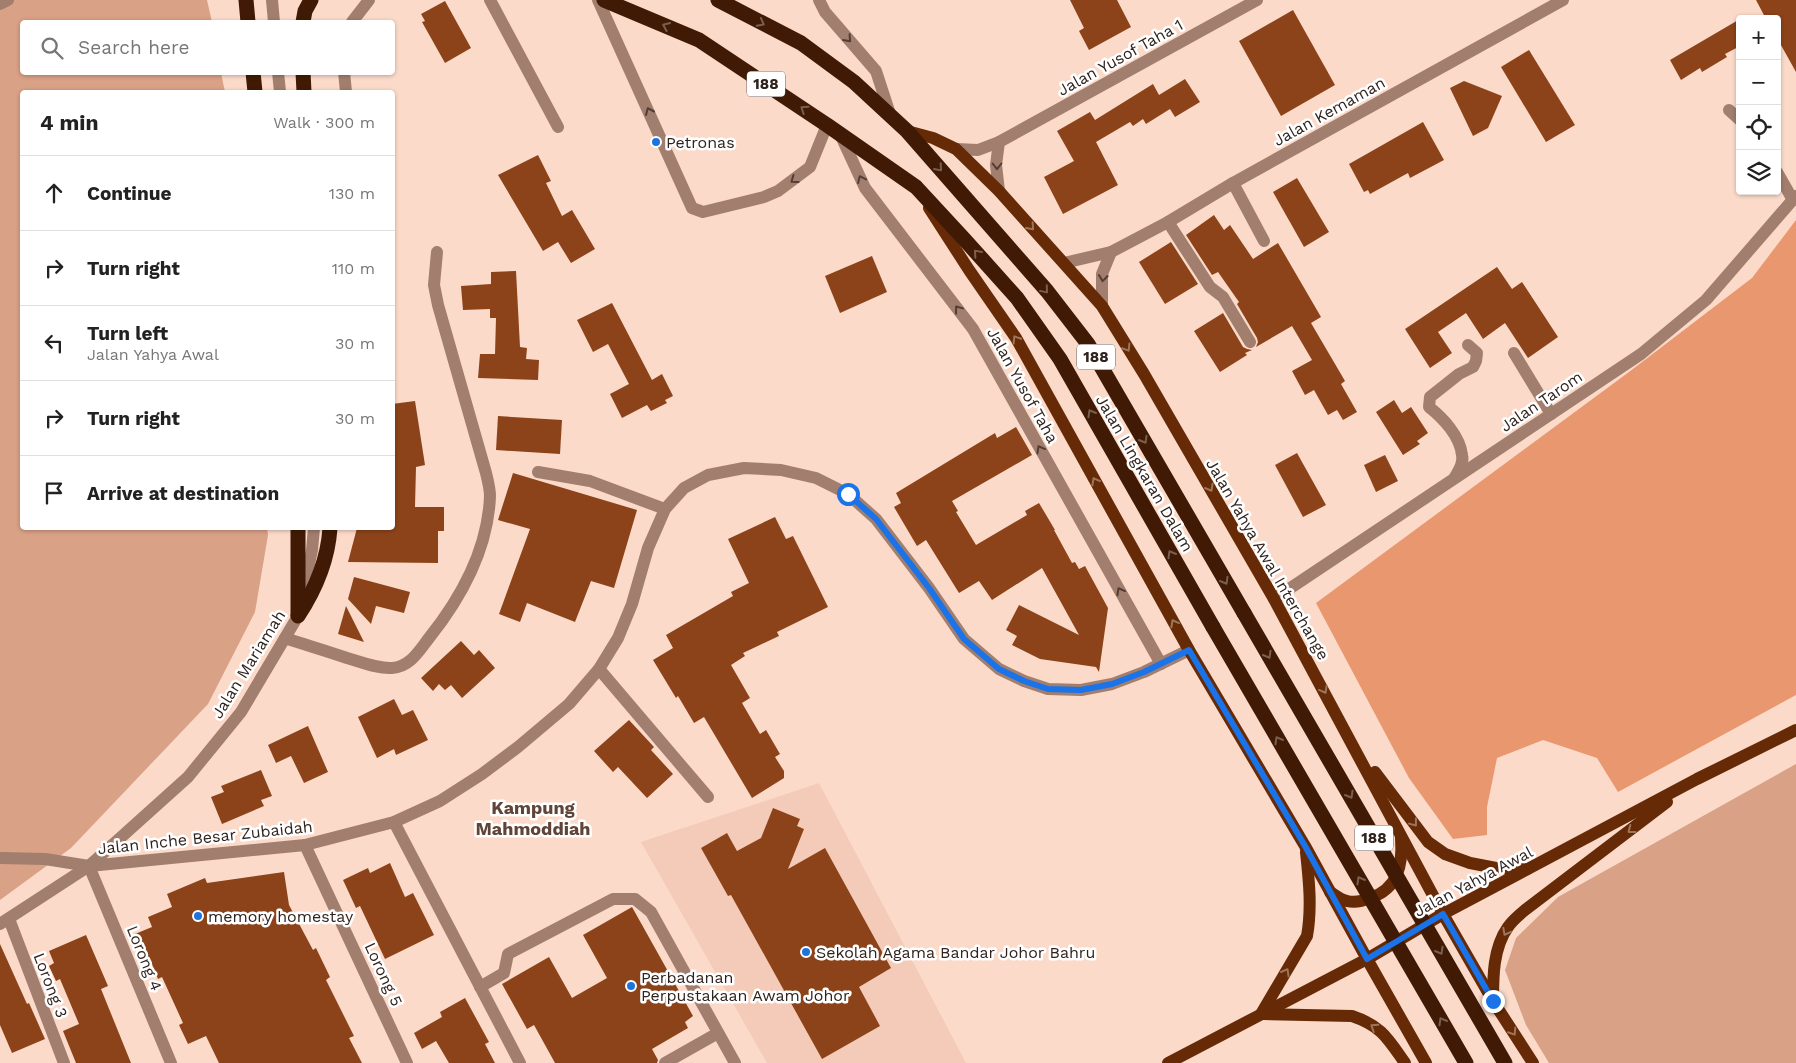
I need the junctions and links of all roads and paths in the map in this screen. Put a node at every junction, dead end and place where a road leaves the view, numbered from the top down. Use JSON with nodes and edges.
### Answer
{"nodes":[{"id":1,"x":8,"y":0,"type":"edge"},
{"id":2,"x":246,"y":0,"type":"edge"},
{"id":3,"x":272,"y":0,"type":"edge"},
{"id":4,"x":310,"y":0,"type":"edge"},
{"id":5,"x":368,"y":0,"type":"edge"},
{"id":6,"x":490,"y":0,"type":"edge"},
{"id":7,"x":598,"y":0,"type":"edge"},
{"id":8,"x":604,"y":0,"type":"edge"},
{"id":9,"x":718,"y":0,"type":"edge"},
{"id":10,"x":819,"y":0,"type":"edge"},
{"id":11,"x":1257,"y":0,"type":"edge"},
{"id":12,"x":1563,"y":0,"type":"edge"},
{"id":13,"x":0,"y":4,"type":"edge"},
{"id":14,"x":248,"y":20,"type":"edge"},
{"id":15,"x":274,"y":20,"type":"edge"},
{"id":16,"x":303,"y":20,"type":"edge"},
{"id":17,"x":353,"y":20,"type":"edge"},
{"id":18,"x":253,"y":75,"type":"edge"},
{"id":19,"x":278,"y":75,"type":"edge"},
{"id":20,"x":303,"y":75,"type":"edge"},
{"id":21,"x":344,"y":75,"type":"edge"},
{"id":22,"x":255,"y":90,"type":"edge"},
{"id":23,"x":280,"y":90,"type":"edge"},
{"id":24,"x":304,"y":90,"type":"edge"},
{"id":25,"x":346,"y":90,"type":"edge"},
{"id":26,"x":1729,"y":110,"type":"dead end"},
{"id":27,"x":1736,"y":116,"type":"edge"},
{"id":28,"x":892,"y":118,"type":"junction"},
{"id":29,"x":827,"y":125,"type":"junction"},
{"id":30,"x":558,"y":127,"type":"dead end"},
{"id":31,"x":907,"y":131,"type":"junction"},
{"id":32,"x":840,"y":134,"type":"junction"},
{"id":33,"x":999,"y":142,"type":"junction"},
{"id":34,"x":956,"y":149,"type":"junction"},
{"id":35,"x":1232,"y":183,"type":"junction"},
{"id":36,"x":916,"y":187,"type":"junction"},
{"id":37,"x":1788,"y":188,"type":"edge"},
{"id":38,"x":999,"y":191,"type":"junction"},
{"id":39,"x":1168,"y":222,"type":"junction"},
{"id":40,"x":1264,"y":242,"type":"dead end"},
{"id":41,"x":437,"y":252,"type":"dead end"},
{"id":42,"x":1111,"y":252,"type":"junction"},
{"id":43,"x":1064,"y":263,"type":"junction"},
{"id":44,"x":1102,"y":306,"type":"junction"},
{"id":45,"x":1250,"y":342,"type":"dead end"},
{"id":46,"x":1468,"y":345,"type":"dead end"},
{"id":47,"x":1514,"y":353,"type":"dead end"},
{"id":48,"x":1551,"y":414,"type":"junction"},
{"id":49,"x":538,"y":472,"type":"dead end"},
{"id":50,"x":1454,"y":479,"type":"junction"},
{"id":51,"x":665,"y":509,"type":"junction"},
{"id":52,"x":298,"y":530,"type":"edge"},
{"id":53,"x":314,"y":530,"type":"edge"},
{"id":54,"x":330,"y":530,"type":"edge"},
{"id":55,"x":1274,"y":599,"type":"junction"},
{"id":56,"x":298,"y":616,"type":"junction"},
{"id":57,"x":285,"y":638,"type":"junction"},
{"id":58,"x":1189,"y":650,"type":"junction"},
{"id":59,"x":1161,"y":664,"type":"junction"},
{"id":60,"x":600,"y":669,"type":"junction"},
{"id":61,"x":1796,"y":730,"type":"edge"},
{"id":62,"x":1352,"y":742,"type":"junction"},
{"id":63,"x":1697,"y":779,"type":"junction"},
{"id":64,"x":708,"y":797,"type":"dead end"},
{"id":65,"x":394,"y":822,"type":"junction"},
{"id":66,"x":1401,"y":833,"type":"junction"},
{"id":67,"x":305,"y":845,"type":"junction"},
{"id":68,"x":1305,"y":846,"type":"junction"},
{"id":69,"x":0,"y":858,"type":"edge"},
{"id":70,"x":89,"y":866,"type":"junction"},
{"id":71,"x":1529,"y":869,"type":"junction"},
{"id":72,"x":1330,"y":892,"type":"junction"},
{"id":73,"x":1443,"y":914,"type":"junction"},
{"id":74,"x":4,"y":921,"type":"edge"},
{"id":75,"x":1367,"y":959,"type":"junction"},
{"id":76,"x":480,"y":988,"type":"junction"},
{"id":77,"x":1493,"y":1001,"type":"junction"},
{"id":78,"x":1261,"y":1014,"type":"junction"},
{"id":79,"x":718,"y":1033,"type":"junction"},
{"id":80,"x":64,"y":1063,"type":"edge"},
{"id":81,"x":171,"y":1063,"type":"edge"},
{"id":82,"x":407,"y":1063,"type":"edge"},
{"id":83,"x":520,"y":1063,"type":"edge"},
{"id":84,"x":665,"y":1063,"type":"edge"},
{"id":85,"x":735,"y":1063,"type":"edge"},
{"id":86,"x":1168,"y":1063,"type":"edge"},
{"id":87,"x":1405,"y":1063,"type":"edge"},
{"id":88,"x":1426,"y":1063,"type":"edge"},
{"id":89,"x":1466,"y":1063,"type":"edge"},
{"id":90,"x":1505,"y":1063,"type":"edge"},
{"id":91,"x":1533,"y":1063,"type":"edge"}],
"edges":[{"from":1,"to":13,"type":"street"},
{"from":2,"to":14,"type":"highway"},
{"from":3,"to":15,"type":"street"},
{"from":4,"to":16,"type":"highway"},
{"from":5,"to":17,"type":"street"},
{"from":6,"to":30,"type":"street"},
{"from":29,"to":7,"type":"street","one_way":true},
{"from":29,"to":8,"type":"highway","name":"Jalan Lingkaran Dalam","number":"188","one_way":true},
{"from":9,"to":28,"type":"highway","name":"Jalan Lingkaran Dalam","number":"188","one_way":true},
{"from":10,"to":28,"type":"street","one_way":true},
{"from":11,"to":33,"type":"street","name":"Jalan Yusof Taha 1"},
{"from":12,"to":35,"type":"street","name":"Jalan Kemaman"},
{"from":18,"to":22,"type":"highway"},
{"from":19,"to":23,"type":"street"},
{"from":20,"to":24,"type":"highway"},
{"from":21,"to":25,"type":"street"},
{"from":26,"to":27,"type":"street"},
{"from":28,"to":31,"type":"highway","name":"Jalan Lingkaran Dalam","number":"188"},
{"from":29,"to":32,"type":"highway","name":"Jalan Lingkaran Dalam","number":"188"},
{"from":31,"to":34,"type":"main road","name":"Jalan Yahya Awal Interchange"},
{"from":31,"to":90,"type":"highway","name":"Jalan Lingkaran Dalam","number":"188","one_way":true,"bridge":true},
{"from":32,"to":36,"type":"highway","name":"Jalan Lingkaran Dalam","number":"188"},
{"from":59,"to":32,"type":"street","name":"Jalan Yusof Taha","one_way":true},
{"from":33,"to":34,"type":"street","name":"Jalan Yusof Taha 1"},
{"from":33,"to":38,"type":"street","one_way":true},
{"from":34,"to":38,"type":"main road","name":"Jalan Yahya Awal Interchange"},
{"from":35,"to":39,"type":"street","name":"Jalan Kemaman"},
{"from":35,"to":40,"type":"street"},
{"from":58,"to":36,"type":"main road","one_way":true},
{"from":89,"to":36,"type":"highway","name":"Jalan Lingkaran Dalam","number":"188","one_way":true,"bridge":true},
{"from":37,"to":48,"type":"street","name":"Jalan Tarom"},
{"from":38,"to":43,"type":"main road","name":"Jalan Yahya Awal Interchange","one_way":true},
{"from":39,"to":42,"type":"street","name":"Jalan Kemaman"},
{"from":39,"to":45,"type":"street"},
{"from":41,"to":57,"type":"street"},
{"from":42,"to":43,"type":"street","name":"Jalan Kemaman"},
{"from":42,"to":44,"type":"street","one_way":true},
{"from":43,"to":44,"type":"main road","name":"Jalan Yahya Awal Interchange"},
{"from":44,"to":55,"type":"main road","name":"Jalan Yahya Awal Interchange","one_way":true},
{"from":46,"to":50,"type":"street"},
{"from":47,"to":48,"type":"street"},
{"from":48,"to":50,"type":"street","name":"Jalan Tarom"},
{"from":49,"to":51,"type":"street"},
{"from":50,"to":55,"type":"street","name":"Jalan Tarom"},
{"from":51,"to":59,"type":"street","name":"Jalan Inche Besar Zubaidah"},
{"from":51,"to":60,"type":"street","name":"Jalan Inche Besar Zubaidah"},
{"from":52,"to":56,"type":"highway"},
{"from":53,"to":56,"type":"street","name":"Jalan Mariamah"},
{"from":54,"to":56,"type":"highway"},
{"from":55,"to":62,"type":"main road","name":"Jalan Yahya Awal Interchange","one_way":true},
{"from":56,"to":57,"type":"street","name":"Jalan Mariamah"},
{"from":57,"to":70,"type":"street","name":"Jalan Mariamah"},
{"from":58,"to":59,"type":"street","name":"Jalan Inche Besar Zubaidah"},
{"from":58,"to":68,"type":"main road"},
{"from":60,"to":64,"type":"street"},
{"from":60,"to":65,"type":"street","name":"Jalan Inche Besar Zubaidah"},
{"from":61,"to":63,"type":"main road","name":"Jalan Yahya Awal"},
{"from":62,"to":66,"type":"main road","name":"Jalan Yahya Awal Interchange"},
{"from":62,"to":71,"type":"main road","one_way":true},
{"from":63,"to":71,"type":"main road","name":"Jalan Yahya Awal"},
{"from":63,"to":77,"type":"main road","one_way":true},
{"from":65,"to":67,"type":"street","name":"Jalan Inche Besar Zubaidah"},
{"from":65,"to":76,"type":"street"},
{"from":66,"to":72,"type":"main road"},
{"from":66,"to":73,"type":"main road","name":"Jalan Yahya Awal Interchange"},
{"from":67,"to":70,"type":"street","name":"Jalan Inche Besar Zubaidah"},
{"from":67,"to":82,"type":"street","name":"Lorong 5"},
{"from":68,"to":72,"type":"main road"},
{"from":78,"to":68,"type":"main road","one_way":true},
{"from":69,"to":70,"type":"street"},
{"from":70,"to":74,"type":"street","name":"Jalan Mariamah"},
{"from":70,"to":81,"type":"street","name":"Lorong 4"},
{"from":71,"to":73,"type":"main road","name":"Jalan Yahya Awal"},
{"from":72,"to":75,"type":"main road"},
{"from":73,"to":75,"type":"main road","name":"Jalan Yahya Awal"},
{"from":73,"to":77,"type":"main road","name":"Jalan Yahya Awal Interchange"},
{"from":74,"to":80,"type":"street","name":"Lorong 3"},
{"from":75,"to":78,"type":"main road","name":"Jalan Yahya Awal"},
{"from":75,"to":88,"type":"main road"},
{"from":76,"to":79,"type":"street"},
{"from":76,"to":83,"type":"street"},
{"from":77,"to":91,"type":"main road","name":"Jalan Yahya Awal Interchange","one_way":true},
{"from":78,"to":86,"type":"main road","name":"Jalan Yahya Awal"},
{"from":87,"to":78,"type":"main road","one_way":true},
{"from":79,"to":84,"type":"street"},
{"from":79,"to":85,"type":"street"}]}
